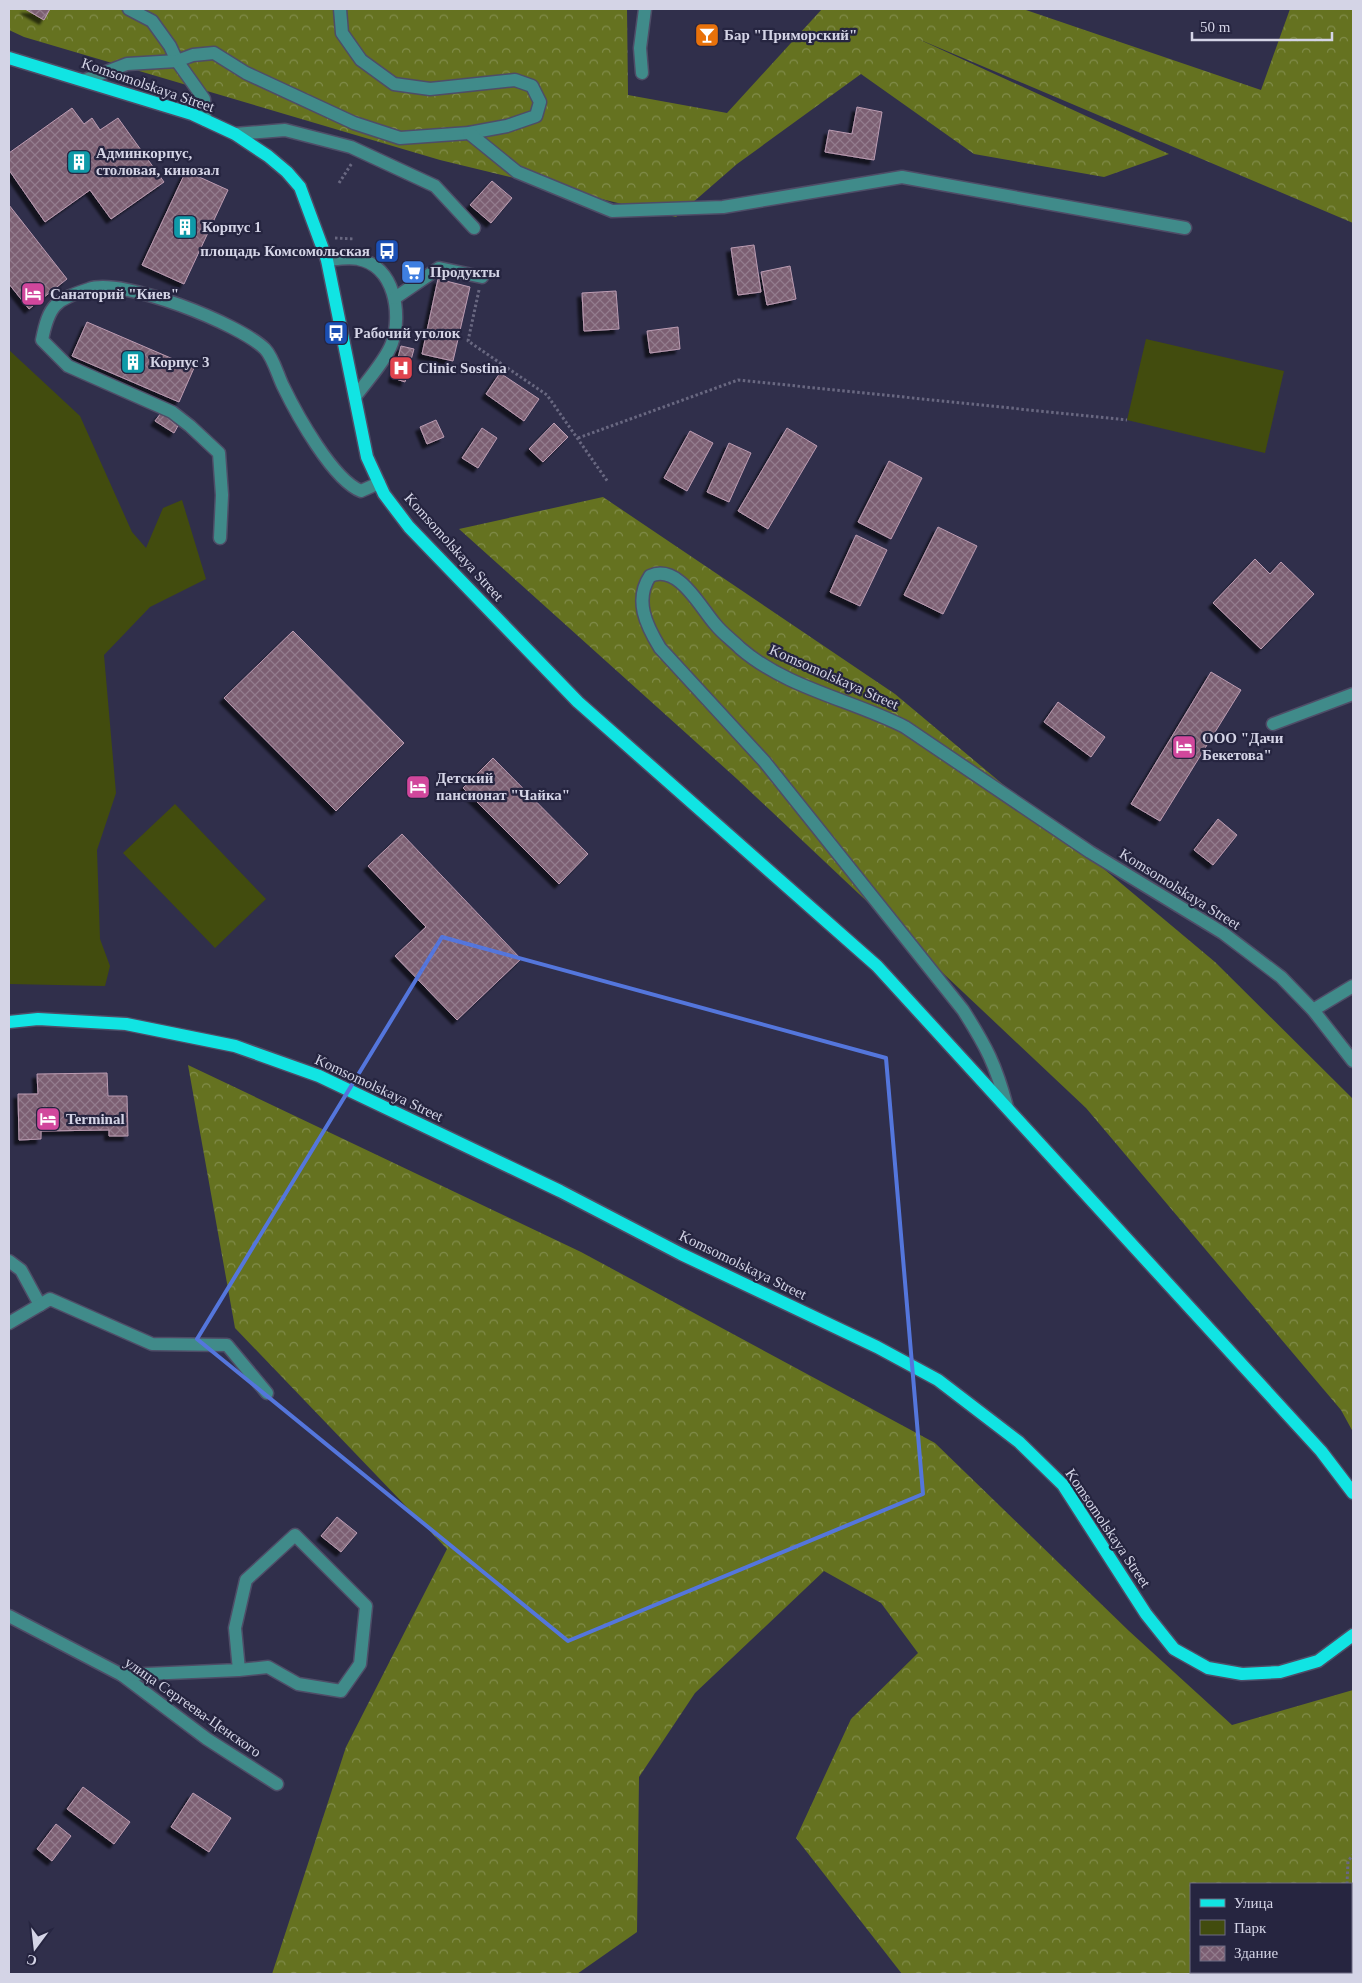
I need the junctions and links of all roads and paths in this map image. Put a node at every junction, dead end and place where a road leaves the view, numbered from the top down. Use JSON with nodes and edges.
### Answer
{"nodes":[{"id":1,"x":129,"y":9,"type":"edge"},
{"id":2,"x":340,"y":9,"type":"edge"},
{"id":3,"x":645,"y":9,"type":"edge"},
{"id":4,"x":9,"y":58,"type":"edge"},
{"id":5,"x":176,"y":61,"type":"junction"},
{"id":6,"x":642,"y":73,"type":"dead end"},
{"id":7,"x":85,"y":80,"type":"junction"},
{"id":8,"x":205,"y":120,"type":"junction"},
{"id":9,"x":469,"y":133,"type":"junction"},
{"id":10,"x":235,"y":134,"type":"junction"},
{"id":11,"x":474,"y":228,"type":"dead end"},
{"id":12,"x":1186,"y":228,"type":"dead end"},
{"id":13,"x":327,"y":260,"type":"junction"},
{"id":14,"x":482,"y":277,"type":"joint"},
{"id":15,"x":394,"y":298,"type":"junction"},
{"id":16,"x":355,"y":397,"type":"junction"},
{"id":17,"x":1127,"y":420,"type":"dead end"},
{"id":18,"x":578,"y":438,"type":"junction"},
{"id":19,"x":608,"y":482,"type":"dead end"},
{"id":20,"x":379,"y":483,"type":"junction"},
{"id":21,"x":220,"y":538,"type":"dead end"},
{"id":22,"x":1353,"y":694,"type":"edge"},
{"id":23,"x":1273,"y":724,"type":"dead end"},
{"id":24,"x":1353,"y":986,"type":"edge"},
{"id":25,"x":1313,"y":1010,"type":"junction"},
{"id":26,"x":9,"y":1022,"type":"edge"},
{"id":27,"x":1350,"y":1057,"type":"edge"},
{"id":28,"x":1007,"y":1107,"type":"junction"},
{"id":29,"x":9,"y":1261,"type":"edge"},
{"id":30,"x":40,"y":1305,"type":"junction"},
{"id":31,"x":9,"y":1323,"type":"edge"},
{"id":32,"x":267,"y":1393,"type":"dead end"},
{"id":33,"x":1353,"y":1493,"type":"edge"},
{"id":34,"x":9,"y":1616,"type":"edge"},
{"id":35,"x":1353,"y":1635,"type":"edge"},
{"id":36,"x":239,"y":1670,"type":"junction"},
{"id":37,"x":122,"y":1675,"type":"junction"},
{"id":38,"x":277,"y":1784,"type":"dead end"},
{"id":39,"x":1353,"y":1855,"type":"edge"},
{"id":40,"x":1347,"y":1883,"type":"edge"}],
"edges":[{"from":1,"to":5,"type":"street"},
{"from":2,"to":9,"type":"street"},
{"from":3,"to":6,"type":"street"},
{"from":4,"to":7,"type":"main road","name":"Komsomolskaya Street"},
{"from":5,"to":7,"type":"street"},
{"from":5,"to":8,"type":"street"},
{"from":5,"to":9,"type":"street"},
{"from":7,"to":8,"type":"main road","name":"Komsomolskaya Street"},
{"from":8,"to":10,"type":"main road","name":"Komsomolskaya Street"},
{"from":9,"to":12,"type":"street"},
{"from":10,"to":11,"type":"street"},
{"from":10,"to":13,"type":"main road","name":"Komsomolskaya Street"},
{"from":13,"to":15,"type":"street"},
{"from":13,"to":16,"type":"main road","name":"Komsomolskaya Street"},
{"from":14,"to":15,"type":"street"},
{"from":14,"to":18,"type":"path"},
{"from":15,"to":16,"type":"street"},
{"from":16,"to":20,"type":"main road","name":"Komsomolskaya Street"},
{"from":17,"to":18,"type":"path"},
{"from":18,"to":19,"type":"path"},
{"from":20,"to":21,"type":"street"},
{"from":20,"to":28,"type":"main road","name":"Komsomolskaya Street"},
{"from":22,"to":23,"type":"street"},
{"from":24,"to":25,"type":"street"},
{"from":25,"to":27,"type":"street","name":"Komsomolskaya Street"},
{"from":25,"to":28,"type":"street","name":"Komsomolskaya Street"},
{"from":26,"to":35,"type":"main road","name":"Komsomolskaya Street"},
{"from":28,"to":33,"type":"main road","name":"Komsomolskaya Street"},
{"from":29,"to":30,"type":"street"},
{"from":30,"to":31,"type":"street"},
{"from":30,"to":32,"type":"street"},
{"from":34,"to":37,"type":"street","name":"улица Сергеева-Ценского"},
{"from":36,"to":36,"type":"street"},
{"from":36,"to":37,"type":"street"},
{"from":37,"to":38,"type":"street","name":"улица Сергеева-Ценского"},
{"from":39,"to":40,"type":"path"}]}
